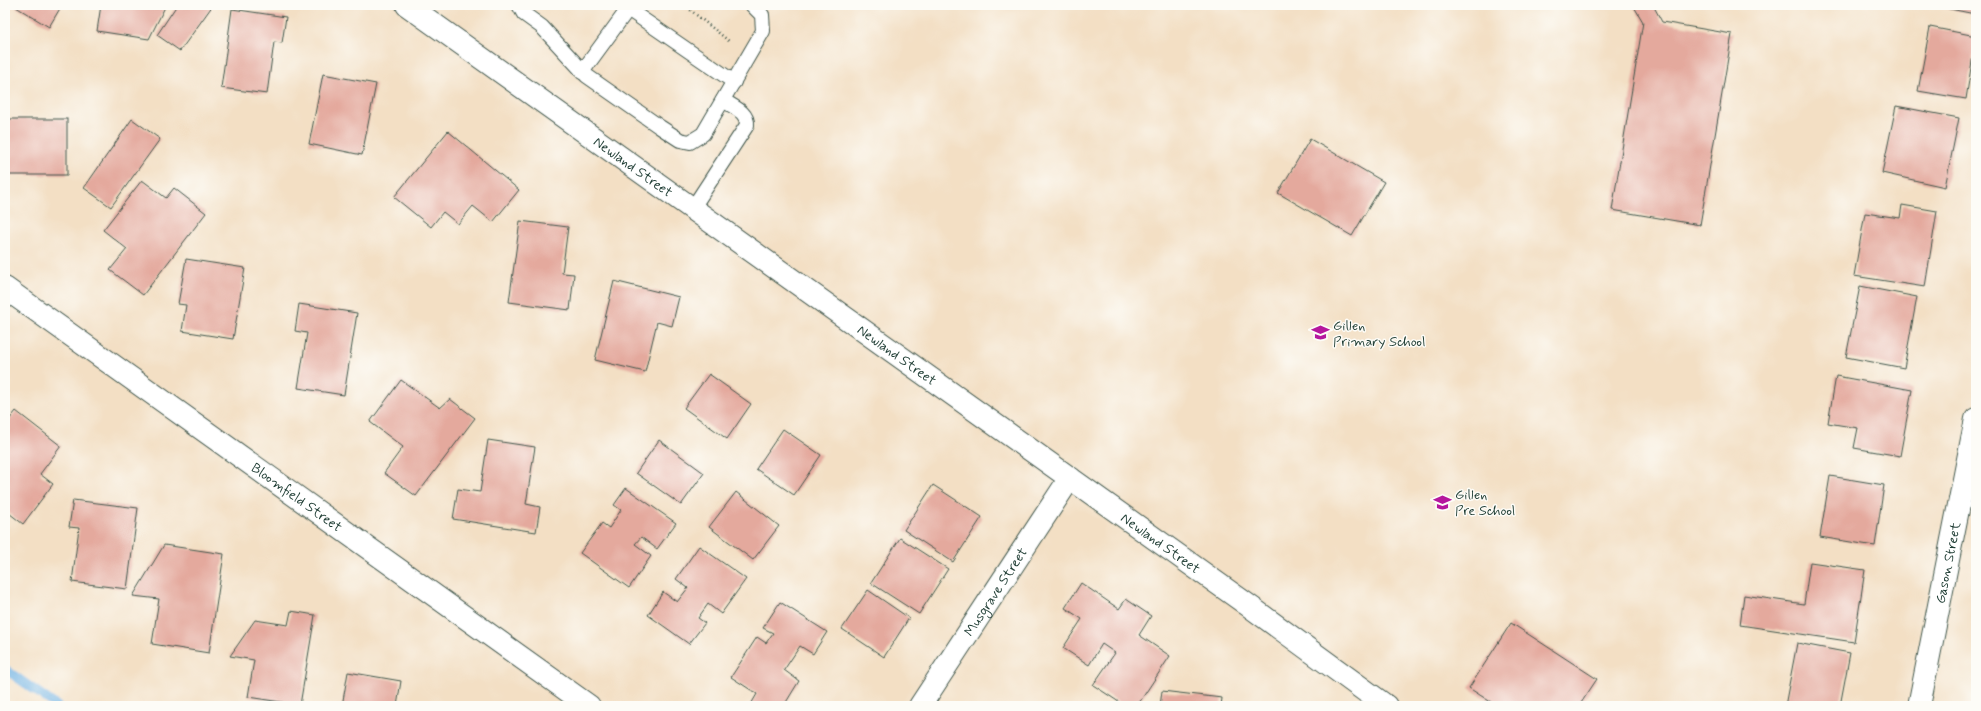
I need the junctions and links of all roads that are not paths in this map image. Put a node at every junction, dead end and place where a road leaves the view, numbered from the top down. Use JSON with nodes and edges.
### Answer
{"nodes":[{"id":1,"x":407,"y":5,"type":"edge"},
{"id":2,"x":519,"y":5,"type":"edge"},
{"id":3,"x":752,"y":5,"type":"edge"},
{"id":4,"x":627,"y":7,"type":"edge"},
{"id":5,"x":582,"y":72,"type":"junction"},
{"id":6,"x":734,"y":82,"type":"junction"},
{"id":7,"x":723,"y":100,"type":"junction"},
{"id":8,"x":692,"y":209,"type":"junction"},
{"id":9,"x":5,"y":288,"type":"edge"},
{"id":10,"x":1976,"y":419,"type":"edge"},
{"id":11,"x":1070,"y":478,"type":"junction"},
{"id":12,"x":589,"y":706,"type":"edge"},
{"id":13,"x":920,"y":706,"type":"edge"},
{"id":14,"x":1386,"y":706,"type":"edge"},
{"id":15,"x":1918,"y":706,"type":"edge"}],
"edges":[{"from":1,"to":8,"type":"street","name":"Newland Street"},
{"from":2,"to":5,"type":"lane"},
{"from":3,"to":6,"type":"lane"},
{"from":4,"to":5,"type":"lane"},
{"from":4,"to":6,"type":"lane"},
{"from":5,"to":7,"type":"lane"},
{"from":6,"to":7,"type":"lane"},
{"from":7,"to":8,"type":"lane"},
{"from":8,"to":11,"type":"street","name":"Newland Street"},
{"from":9,"to":12,"type":"street","name":"Bloomfield Street"},
{"from":10,"to":15,"type":"street","name":"Gason Street"},
{"from":11,"to":13,"type":"street","name":"Musgrave Street"},
{"from":11,"to":14,"type":"street","name":"Newland Street"}]}
